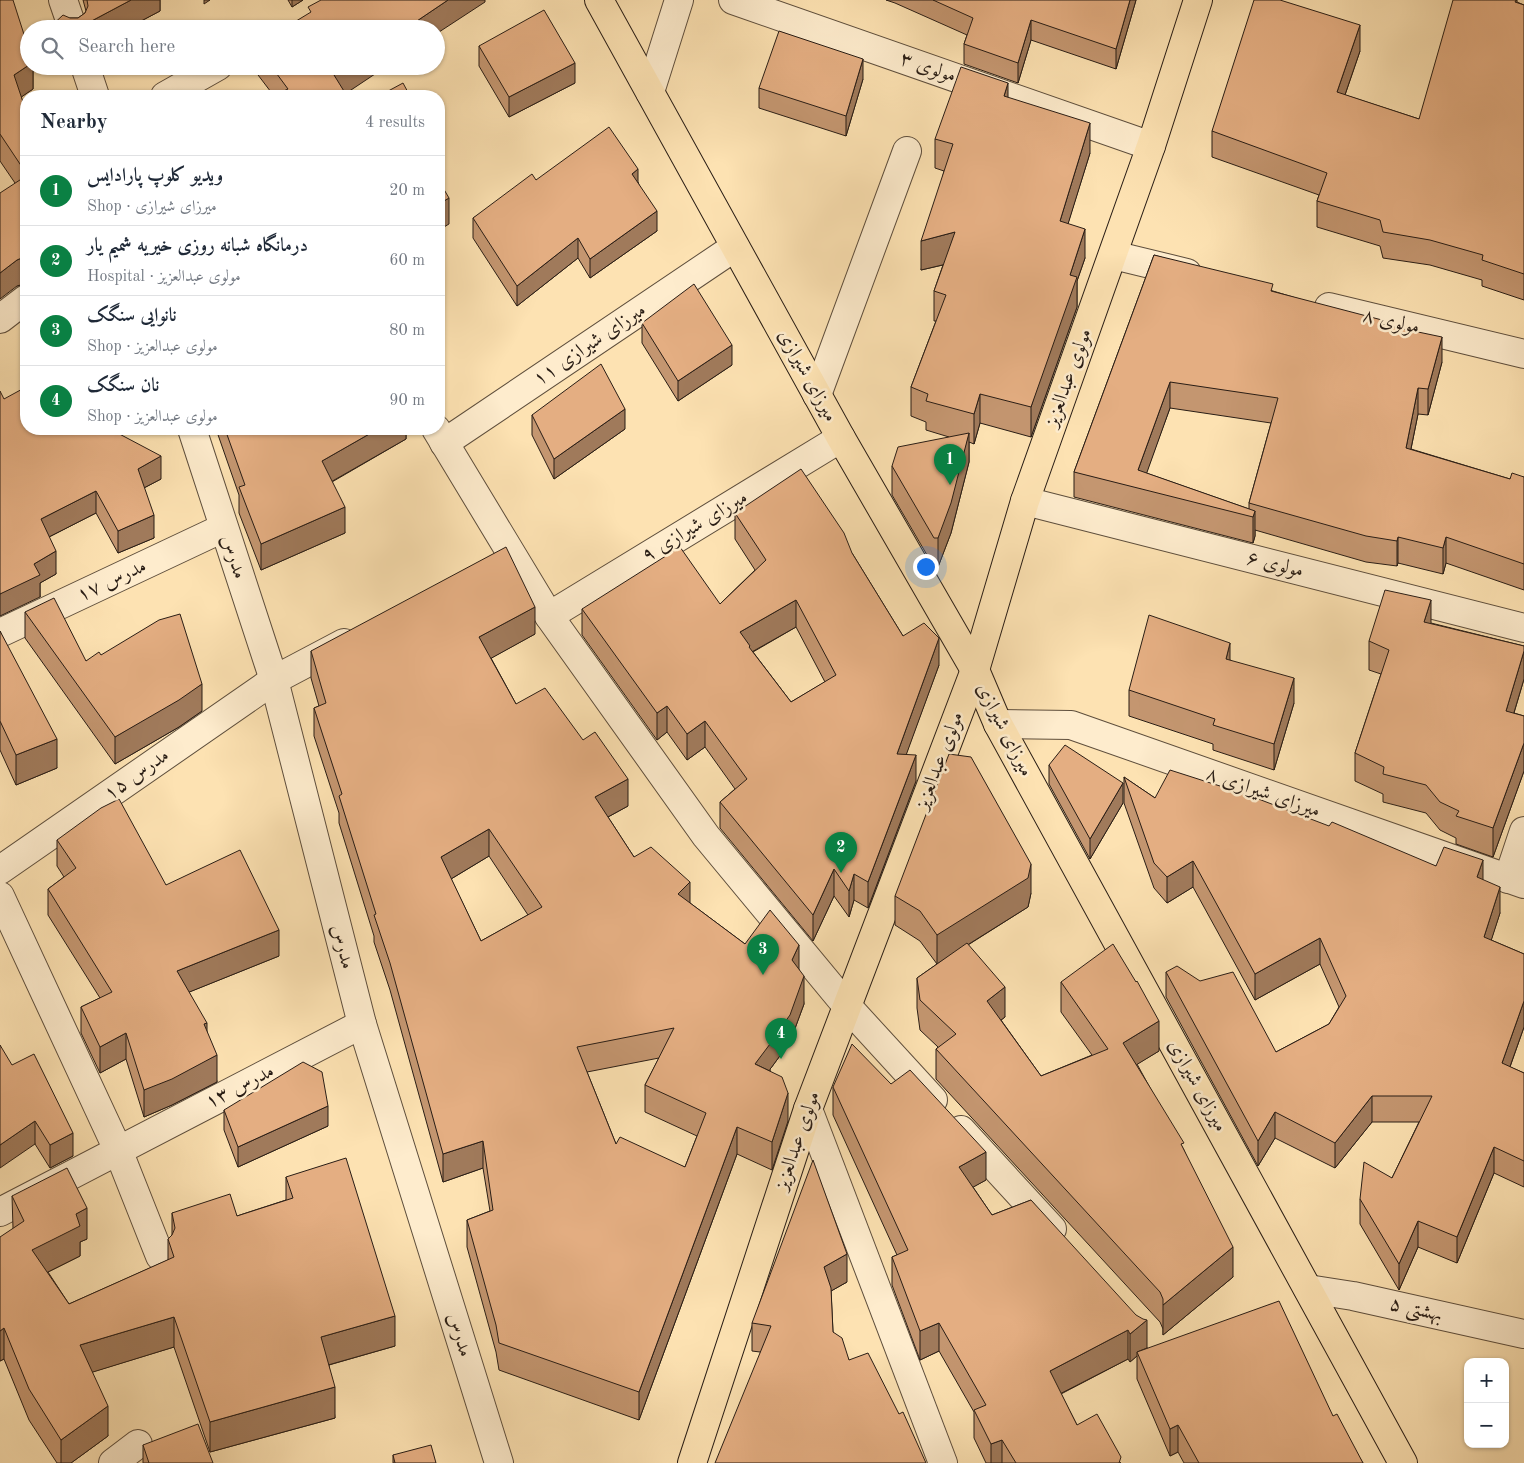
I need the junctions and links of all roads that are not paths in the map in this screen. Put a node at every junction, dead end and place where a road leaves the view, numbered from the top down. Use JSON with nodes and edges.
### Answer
{"nodes":[{"id":1,"x":64,"y":0,"type":"edge"},
{"id":2,"x":599,"y":0,"type":"edge"},
{"id":3,"x":680,"y":0,"type":"edge"},
{"id":4,"x":733,"y":0,"type":"edge"},
{"id":5,"x":1198,"y":0,"type":"edge"},
{"id":6,"x":70,"y":20,"type":"edge"},
{"id":7,"x":88,"y":75,"type":"edge"},
{"id":8,"x":202,"y":75,"type":"edge"},
{"id":9,"x":93,"y":90,"type":"edge"},
{"id":10,"x":176,"y":90,"type":"edge"},
{"id":11,"x":650,"y":92,"type":"junction"},
{"id":12,"x":1151,"y":146,"type":"junction"},
{"id":13,"x":907,"y":151,"type":"dead end"},
{"id":14,"x":735,"y":247,"type":"junction"},
{"id":15,"x":1113,"y":255,"type":"junction"},
{"id":16,"x":1208,"y":278,"type":"edge"},
{"id":17,"x":1304,"y":301,"type":"edge"},
{"id":18,"x":20,"y":304,"type":"edge"},
{"id":19,"x":0,"y":319,"type":"edge"},
{"id":20,"x":1524,"y":354,"type":"edge"},
{"id":21,"x":817,"y":395,"type":"junction"},
{"id":22,"x":445,"y":433,"type":"edge"},
{"id":23,"x":194,"y":435,"type":"edge"},
{"id":24,"x":440,"y":436,"type":"edge"},
{"id":25,"x":841,"y":438,"type":"junction"},
{"id":26,"x":1025,"y":501,"type":"junction"},
{"id":27,"x":223,"y":528,"type":"junction"},
{"id":28,"x":549,"y":616,"type":"junction"},
{"id":29,"x":1524,"y":628,"type":"edge"},
{"id":30,"x":0,"y":633,"type":"edge"},
{"id":31,"x":362,"y":634,"type":"edge"},
{"id":32,"x":975,"y":670,"type":"junction"},
{"id":33,"x":274,"y":680,"type":"junction"},
{"id":34,"x":998,"y":724,"type":"junction"},
{"id":35,"x":1524,"y":831,"type":"edge"},
{"id":36,"x":0,"y":870,"type":"edge"},
{"id":37,"x":1516,"y":881,"type":"edge"},
{"id":38,"x":0,"y":896,"type":"edge"},
{"id":39,"x":846,"y":1005,"type":"junction"},
{"id":40,"x":362,"y":1024,"type":"junction"},
{"id":41,"x":808,"y":1109,"type":"junction"},
{"id":42,"x":118,"y":1150,"type":"junction"},
{"id":43,"x":0,"y":1212,"type":"edge"},
{"id":44,"x":1067,"y":1245,"type":"edge"},
{"id":45,"x":160,"y":1256,"type":"dead end"},
{"id":46,"x":1308,"y":1289,"type":"junction"},
{"id":47,"x":1524,"y":1334,"type":"edge"},
{"id":48,"x":138,"y":1444,"type":"dead end"},
{"id":49,"x":112,"y":1463,"type":"edge"},
{"id":50,"x":499,"y":1463,"type":"edge"},
{"id":51,"x":692,"y":1463,"type":"edge"},
{"id":52,"x":943,"y":1463,"type":"edge"},
{"id":53,"x":1403,"y":1463,"type":"edge"}],
"edges":[{"from":1,"to":6,"type":"street"},
{"from":2,"to":11,"type":"main road","name":"میرزای شیرازی"},
{"from":3,"to":11,"type":"street"},
{"from":4,"to":12,"type":"street","name":"مولوی ۳"},
{"from":5,"to":12,"type":"main road","name":"مولوی عبدالعزیز"},
{"from":7,"to":9,"type":"street"},
{"from":8,"to":10,"type":"street"},
{"from":11,"to":14,"type":"main road","name":"میرزای شیرازی"},
{"from":12,"to":15,"type":"main road","name":"مولوی عبدالعزیز"},
{"from":13,"to":21,"type":"street"},
{"from":14,"to":21,"type":"main road","name":"میرزای شیرازی"},
{"from":14,"to":22,"type":"street","name":"میرزای شیرازی ۱۱"},
{"from":15,"to":16,"type":"street"},
{"from":15,"to":26,"type":"main road","name":"مولوی عبدالعزیز"},
{"from":17,"to":20,"type":"street","name":"مولوی ۸"},
{"from":18,"to":19,"type":"street"},
{"from":21,"to":25,"type":"main road","name":"میرزای شیرازی"},
{"from":23,"to":27,"type":"street","name":"مدرس"},
{"from":24,"to":28,"type":"street"},
{"from":25,"to":28,"type":"street","name":"میرزای شیرازی ۹"},
{"from":25,"to":32,"type":"main road","name":"میرزای شیرازی"},
{"from":26,"to":29,"type":"street","name":"مولوی ۶"},
{"from":26,"to":32,"type":"main road","name":"مولوی عبدالعزیز"},
{"from":27,"to":30,"type":"street","name":"مدرس ۱۷"},
{"from":27,"to":33,"type":"street","name":"مدرس"},
{"from":28,"to":39,"type":"street"},
{"from":31,"to":33,"type":"street","name":"مدرس ۱۵"},
{"from":32,"to":34,"type":"main road","name":"میرزای شیرازی"},
{"from":32,"to":39,"type":"main road","name":"مولوی عبدالعزیز"},
{"from":33,"to":36,"type":"street","name":"مدرس ۱۵"},
{"from":33,"to":40,"type":"street","name":"مدرس"},
{"from":34,"to":37,"type":"street","name":"میرزای شیرازی ۸"},
{"from":34,"to":46,"type":"main road","name":"میرزای شیرازی"},
{"from":35,"to":37,"type":"street"},
{"from":38,"to":42,"type":"street"},
{"from":39,"to":41,"type":"main road","name":"مولوی عبدالعزیز"},
{"from":39,"to":44,"type":"street"},
{"from":40,"to":42,"type":"street","name":"مدرس ۱۳"},
{"from":40,"to":50,"type":"street","name":"مدرس"},
{"from":41,"to":51,"type":"main road","name":"مولوی عبدالعزیز"},
{"from":41,"to":52,"type":"street"},
{"from":42,"to":43,"type":"street","name":"مدرس ۱۳"},
{"from":42,"to":45,"type":"street"},
{"from":46,"to":47,"type":"street","name":"بهشتی ۵"},
{"from":46,"to":53,"type":"main road","name":"میرزای شیرازی"},
{"from":48,"to":49,"type":"street"}]}
